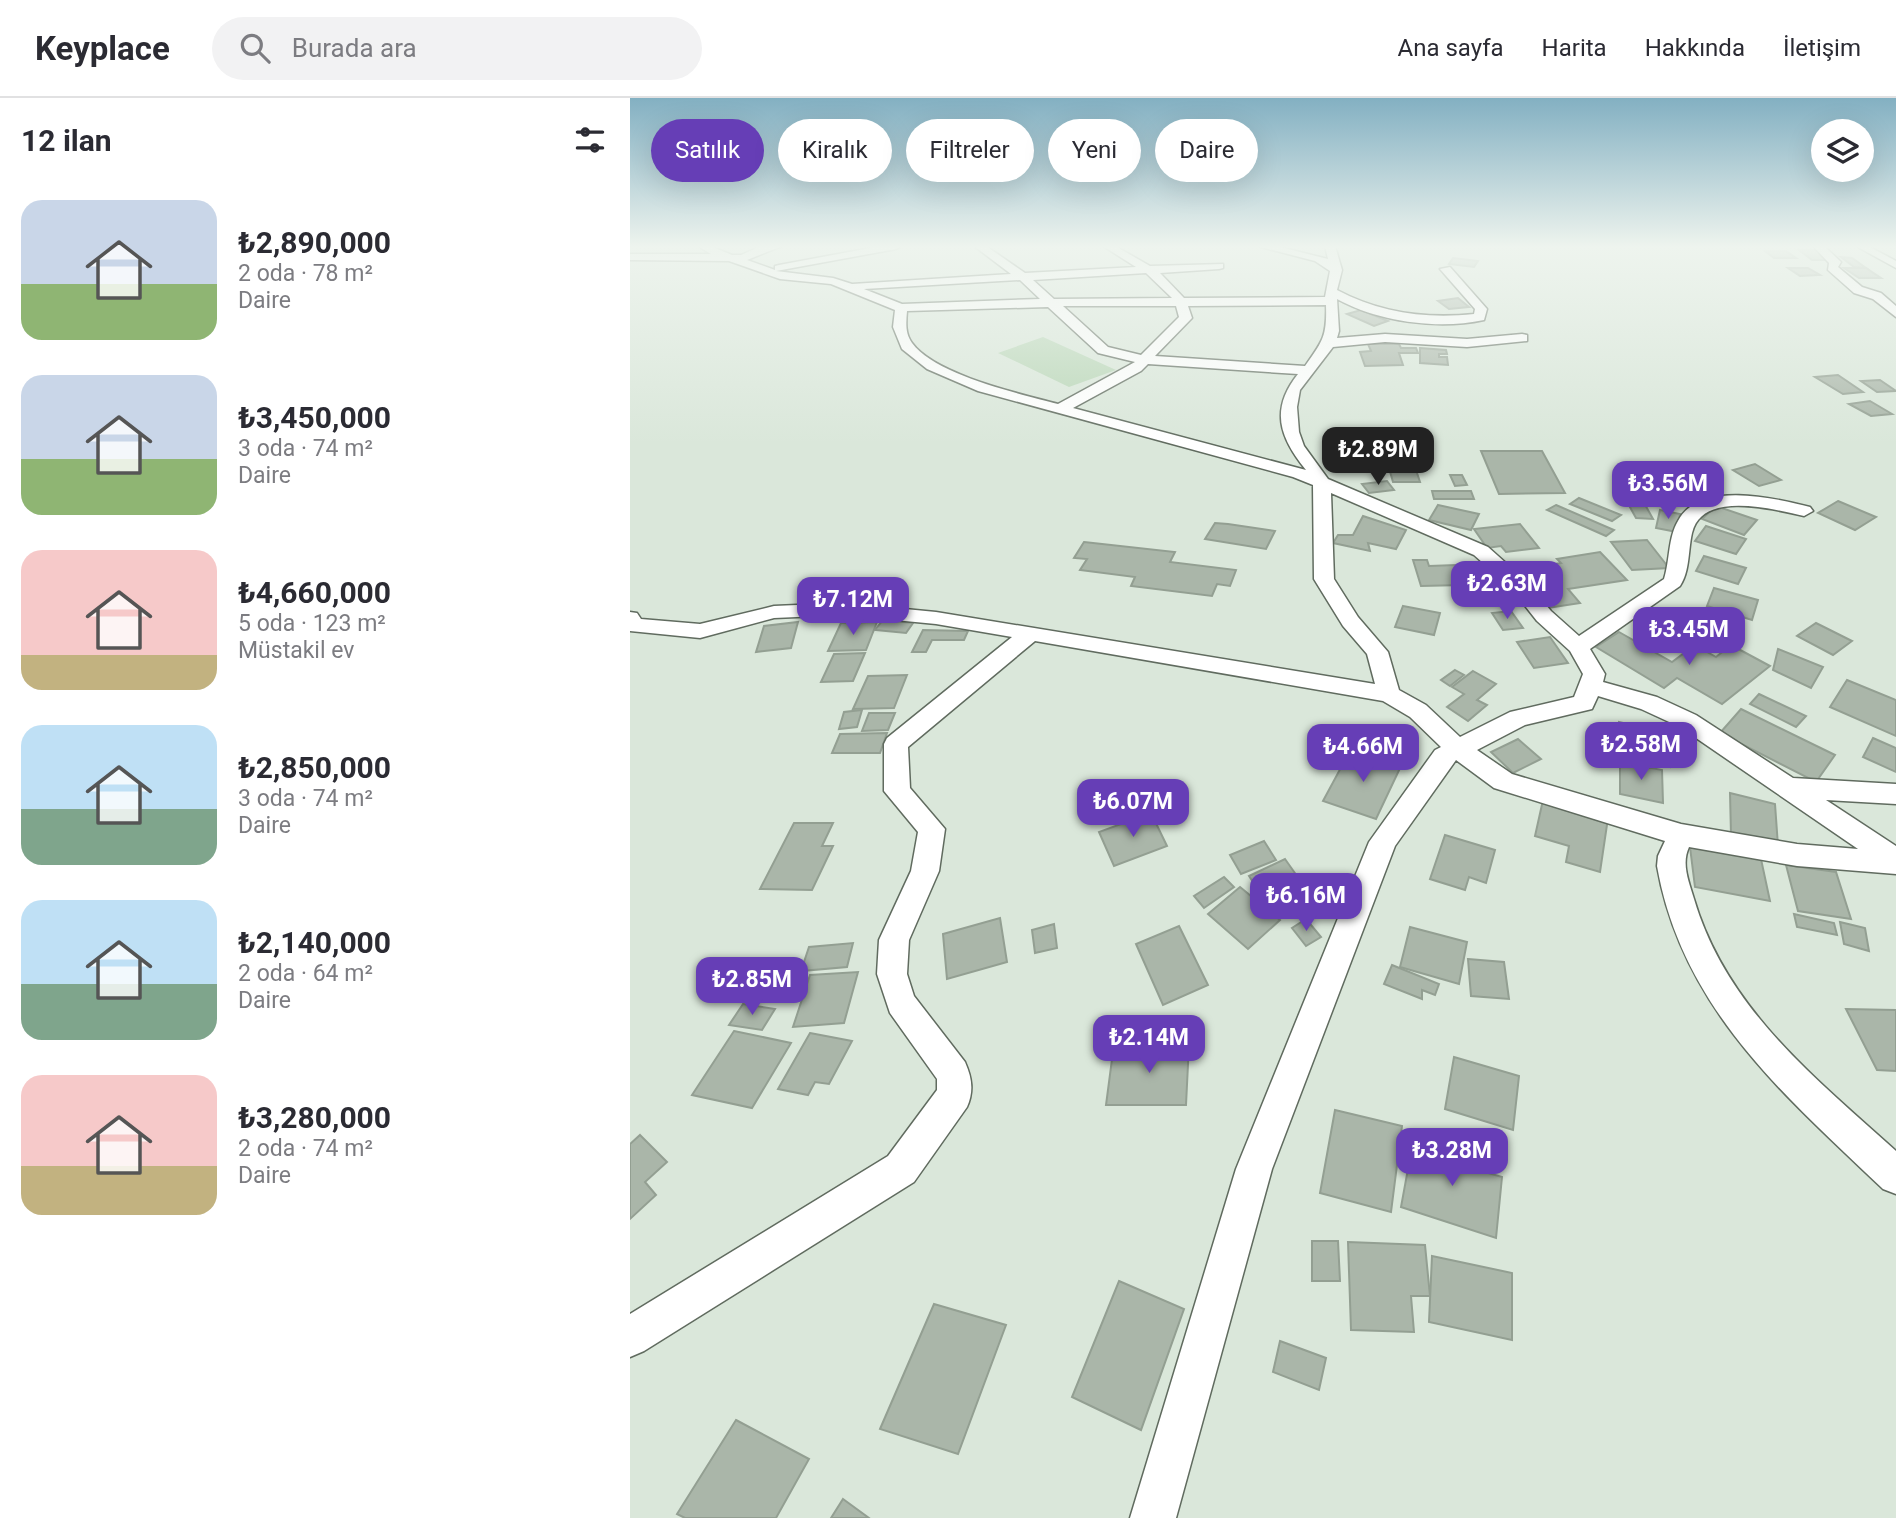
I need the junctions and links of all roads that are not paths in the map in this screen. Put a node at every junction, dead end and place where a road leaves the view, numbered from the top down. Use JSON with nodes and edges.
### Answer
{"nodes":[{"id":1,"x":901,"y":312,"type":"edge"},
{"id":2,"x":1062,"y":312,"type":"edge"},
{"id":3,"x":1185,"y":312,"type":"edge"},
{"id":4,"x":1332,"y":312,"type":"edge"},
{"id":5,"x":1384,"y":312,"type":"edge"},
{"id":6,"x":1481,"y":312,"type":"edge"},
{"id":7,"x":1522,"y":338,"type":"dead end"},
{"id":8,"x":1329,"y":343,"type":"junction"},
{"id":9,"x":1145,"y":360,"type":"junction"},
{"id":10,"x":1309,"y":370,"type":"junction"},
{"id":11,"x":1061,"y":408,"type":"junction"},
{"id":12,"x":1322,"y":484,"type":"junction"},
{"id":13,"x":1804,"y":511,"type":"dead end"},
{"id":14,"x":630,"y":618,"type":"edge"},
{"id":15,"x":1030,"y":635,"type":"junction"},
{"id":16,"x":1578,"y":647,"type":"junction"},
{"id":17,"x":1590,"y":686,"type":"junction"},
{"id":18,"x":1389,"y":694,"type":"junction"},
{"id":19,"x":1458,"y":749,"type":"junction"},
{"id":20,"x":1790,"y":788,"type":"junction"},
{"id":21,"x":1896,"y":794,"type":"edge"},
{"id":22,"x":1681,"y":835,"type":"junction"},
{"id":23,"x":1896,"y":861,"type":"edge"},
{"id":24,"x":1896,"y":1176,"type":"edge"},
{"id":25,"x":630,"y":1337,"type":"edge"},
{"id":26,"x":1153,"y":1518,"type":"edge"}],
"edges":[{"from":1,"to":11,"type":"street"},
{"from":2,"to":9,"type":"street"},
{"from":3,"to":9,"type":"street"},
{"from":4,"to":8,"type":"street"},
{"from":5,"to":6,"type":"street"},
{"from":7,"to":8,"type":"street"},
{"from":8,"to":10,"type":"street"},
{"from":9,"to":10,"type":"street"},
{"from":9,"to":11,"type":"street"},
{"from":10,"to":12,"type":"street"},
{"from":11,"to":12,"type":"street"},
{"from":12,"to":16,"type":"street"},
{"from":12,"to":18,"type":"street"},
{"from":13,"to":16,"type":"street"},
{"from":14,"to":15,"type":"street"},
{"from":15,"to":18,"type":"street"},
{"from":15,"to":25,"type":"street"},
{"from":16,"to":17,"type":"street"},
{"from":17,"to":19,"type":"street"},
{"from":17,"to":20,"type":"street"},
{"from":18,"to":19,"type":"street"},
{"from":19,"to":22,"type":"street"},
{"from":19,"to":26,"type":"street"},
{"from":20,"to":21,"type":"street"},
{"from":20,"to":23,"type":"street"},
{"from":22,"to":23,"type":"street"},
{"from":22,"to":24,"type":"street"}]}
